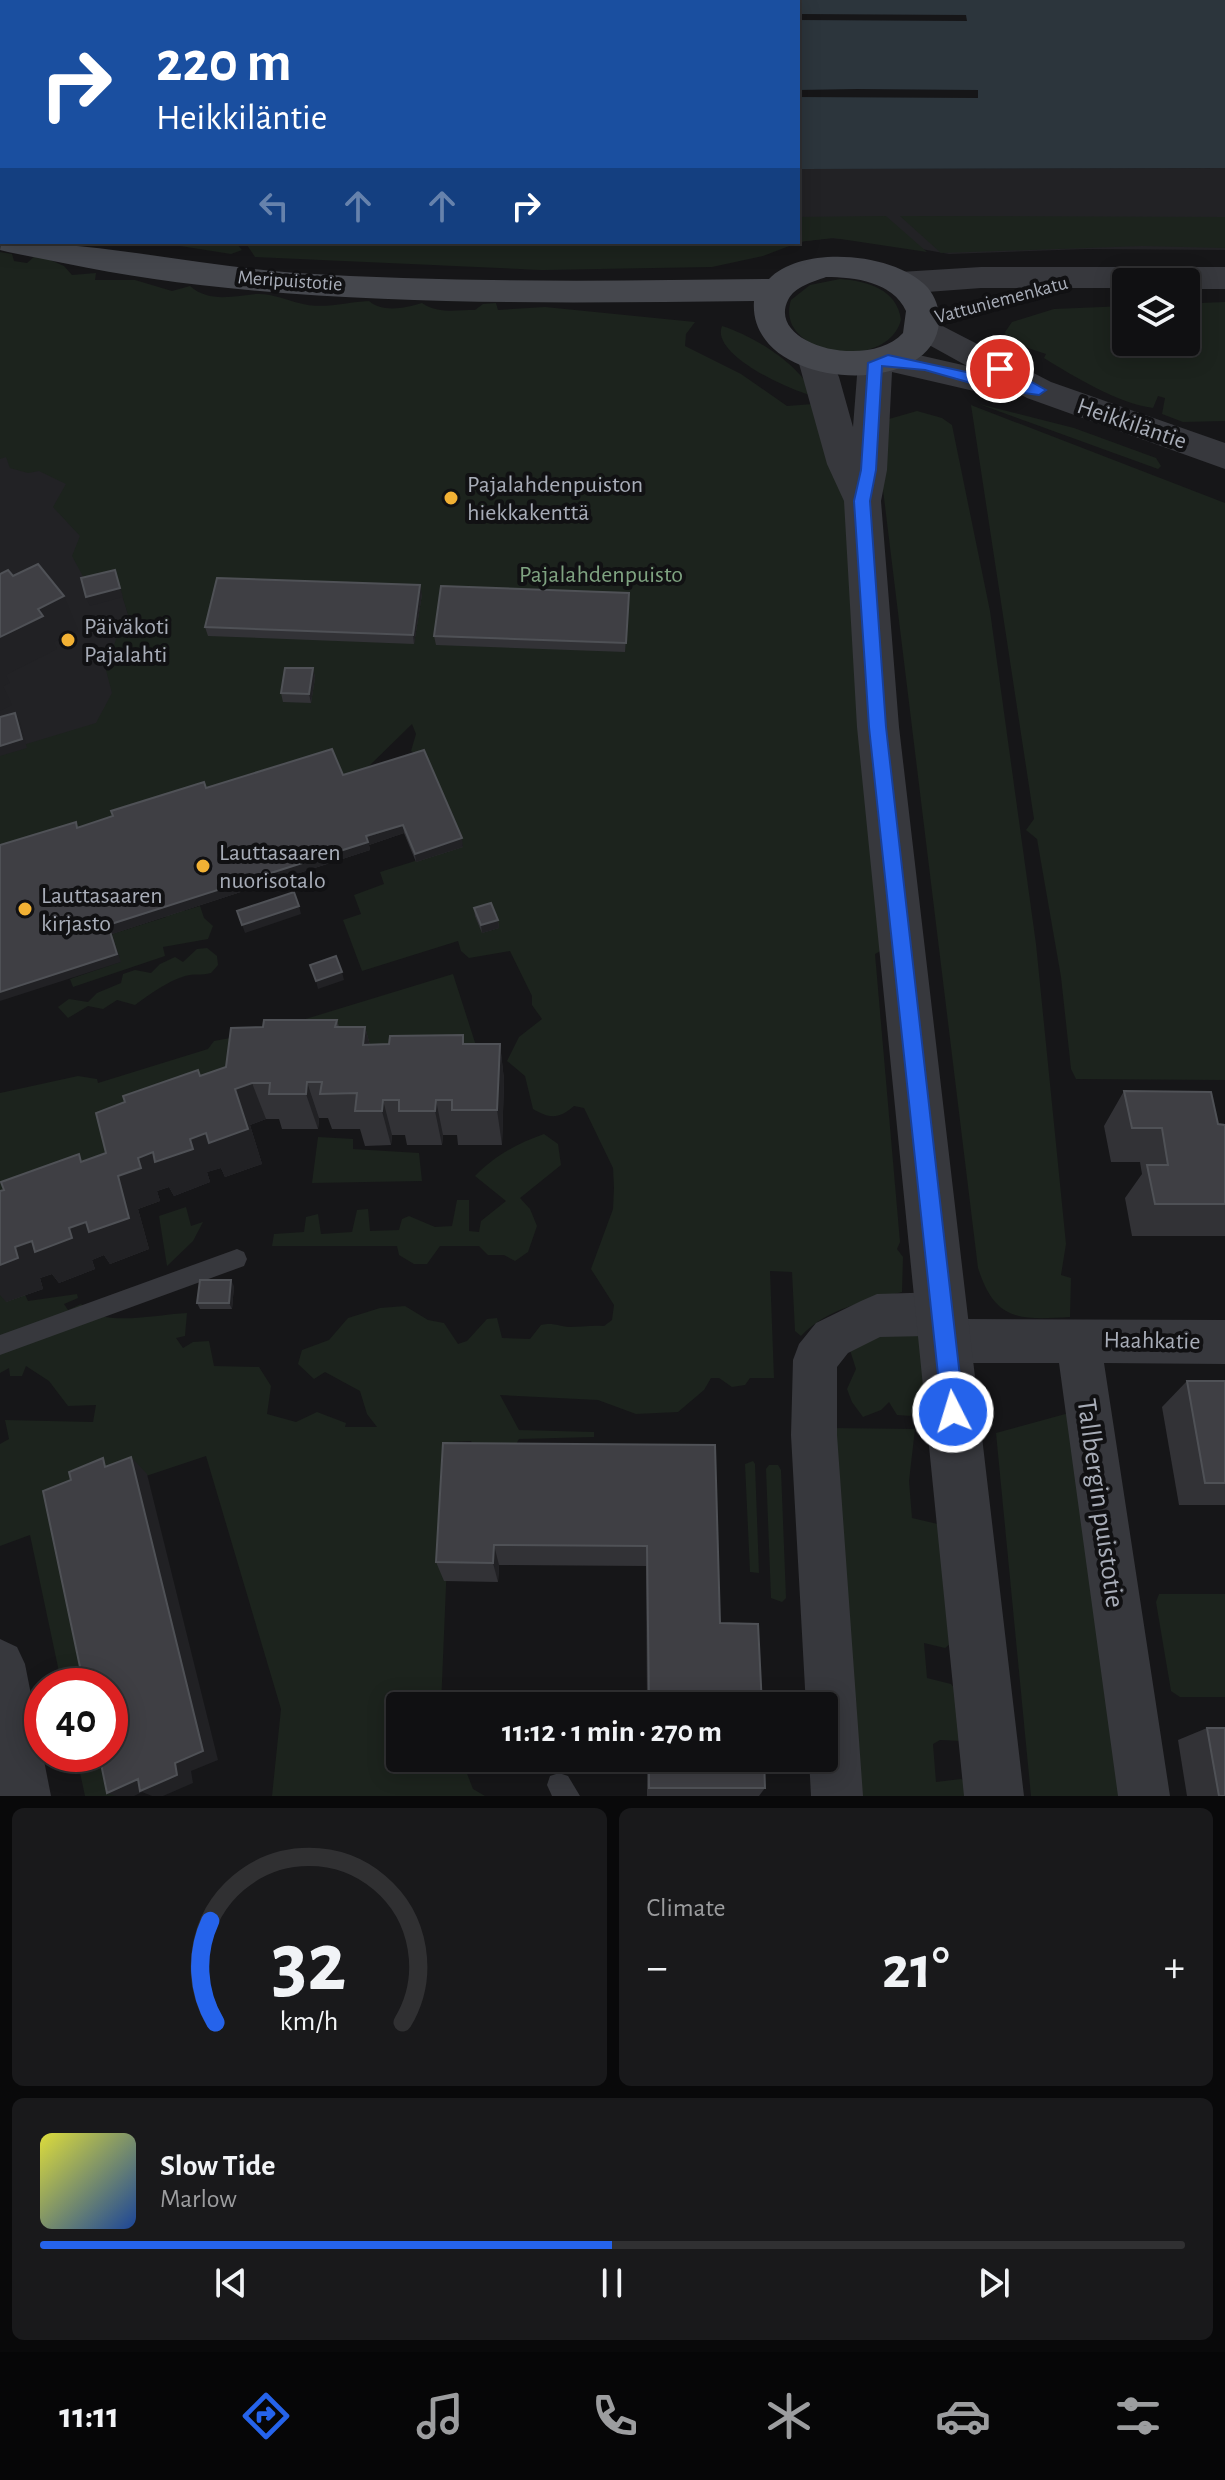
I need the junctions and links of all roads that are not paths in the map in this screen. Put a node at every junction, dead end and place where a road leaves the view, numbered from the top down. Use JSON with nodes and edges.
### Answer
{"nodes":[{"id":1,"x":20,"y":244,"type":"edge"},
{"id":2,"x":1225,"y":278,"type":"edge"},
{"id":3,"x":1079,"y":279,"type":"junction"},
{"id":4,"x":900,"y":283,"type":"junction"},
{"id":5,"x":778,"y":290,"type":"junction"},
{"id":6,"x":575,"y":294,"type":"junction"},
{"id":7,"x":923,"y":323,"type":"junction"},
{"id":8,"x":777,"y":334,"type":"junction"},
{"id":9,"x":815,"y":360,"type":"junction"},
{"id":10,"x":881,"y":362,"type":"junction"},
{"id":11,"x":1039,"y":390,"type":"junction"},
{"id":12,"x":1225,"y":456,"type":"edge"},
{"id":13,"x":862,"y":501,"type":"junction"},
{"id":14,"x":237,"y":1259,"type":"dead end"},
{"id":15,"x":945,"y":1327,"type":"junction"},
{"id":16,"x":1078,"y":1339,"type":"junction"},
{"id":17,"x":1225,"y":1342,"type":"edge"},
{"id":18,"x":0,"y":1345,"type":"edge"},
{"id":19,"x":0,"y":1664,"type":"edge"},
{"id":20,"x":25,"y":1796,"type":"edge"},
{"id":21,"x":837,"y":1796,"type":"edge"},
{"id":22,"x":994,"y":1796,"type":"edge"},
{"id":23,"x":1144,"y":1796,"type":"edge"}],
"edges":[{"from":1,"to":6,"type":"main road","name":"Meripuistotie"},
{"from":2,"to":3,"type":"street","name":"Vattuniemenkatu"},
{"from":3,"to":4,"type":"street","name":"Vattuniemenkatu"},
{"from":3,"to":7,"type":"street","name":"Vattuniemenkatu"},
{"from":4,"to":5,"type":"main road"},
{"from":4,"to":7,"type":"main road"},
{"from":5,"to":6,"type":"main road","name":"Meripuistotie"},
{"from":5,"to":8,"type":"main road"},
{"from":6,"to":8,"type":"main road","name":"Meripuistotie"},
{"from":7,"to":10,"type":"main road"},
{"from":7,"to":11,"type":"street","name":"Heikkiläntie"},
{"from":8,"to":9,"type":"main road"},
{"from":9,"to":10,"type":"main road"},
{"from":9,"to":13,"type":"street"},
{"from":10,"to":11,"type":"street","name":"Heikkiläntie"},
{"from":10,"to":13,"type":"street"},
{"from":11,"to":12,"type":"street","name":"Heikkiläntie"},
{"from":13,"to":15,"type":"street"},
{"from":14,"to":18,"type":"lane"},
{"from":15,"to":16,"type":"street"},
{"from":15,"to":21,"type":"street"},
{"from":15,"to":22,"type":"street"},
{"from":16,"to":17,"type":"street","name":"Haahkatie"},
{"from":16,"to":23,"type":"street","name":"Tallbergin puistotie"},
{"from":19,"to":20,"type":"street"}]}
